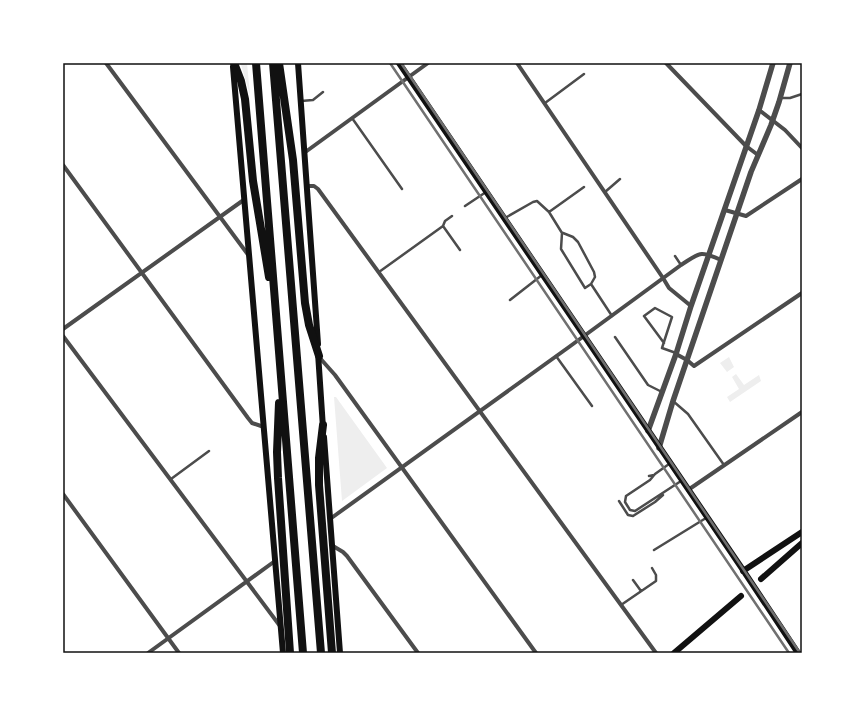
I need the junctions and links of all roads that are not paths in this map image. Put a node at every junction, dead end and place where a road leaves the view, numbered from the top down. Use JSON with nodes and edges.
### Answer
{"nodes":[{"id":1,"x":106,"y":63,"type":"edge"},
{"id":2,"x":233,"y":63,"type":"edge"},
{"id":3,"x":256,"y":63,"type":"edge"},
{"id":4,"x":273,"y":63,"type":"edge"},
{"id":5,"x":280,"y":63,"type":"edge"},
{"id":6,"x":298,"y":63,"type":"edge"},
{"id":7,"x":398,"y":63,"type":"edge"},
{"id":8,"x":428,"y":63,"type":"edge"},
{"id":9,"x":517,"y":63,"type":"edge"},
{"id":10,"x":666,"y":63,"type":"edge"},
{"id":11,"x":773,"y":63,"type":"edge"},
{"id":12,"x":790,"y":63,"type":"edge"},
{"id":13,"x":584,"y":74,"type":"dead end"},
{"id":14,"x":408,"y":77,"type":"junction"},
{"id":15,"x":323,"y":92,"type":"dead end"},
{"id":16,"x":802,"y":94,"type":"edge"},
{"id":17,"x":781,"y":98,"type":"junction"},
{"id":18,"x":300,"y":101,"type":"junction"},
{"id":19,"x":544,"y":104,"type":"junction"},
{"id":20,"x":759,"y":110,"type":"junction"},
{"id":21,"x":352,"y":118,"type":"junction"},
{"id":22,"x":773,"y":120,"type":"junction"},
{"id":23,"x":746,"y":146,"type":"junction"},
{"id":24,"x":802,"y":148,"type":"edge"},
{"id":25,"x":304,"y":153,"type":"junction"},
{"id":26,"x":758,"y":155,"type":"junction"},
{"id":27,"x":63,"y":165,"type":"edge"},
{"id":28,"x":620,"y":178,"type":"dead end"},
{"id":29,"x":802,"y":180,"type":"edge"},
{"id":30,"x":307,"y":186,"type":"junction"},
{"id":31,"x":584,"y":188,"type":"dead end"},
{"id":32,"x":402,"y":189,"type":"dead end"},
{"id":33,"x":486,"y":192,"type":"junction"},
{"id":34,"x":605,"y":193,"type":"junction"},
{"id":35,"x":245,"y":199,"type":"junction"},
{"id":36,"x":466,"y":206,"type":"dead end"},
{"id":37,"x":725,"y":210,"type":"junction"},
{"id":38,"x":549,"y":212,"type":"junction"},
{"id":39,"x":737,"y":214,"type":"junction"},
{"id":40,"x":219,"y":216,"type":"junction"},
{"id":41,"x":452,"y":216,"type":"dead end"},
{"id":42,"x":504,"y":219,"type":"junction"},
{"id":43,"x":443,"y":226,"type":"junction"},
{"id":44,"x":562,"y":233,"type":"junction"},
{"id":45,"x":460,"y":250,"type":"dead end"},
{"id":46,"x":709,"y":254,"type":"junction"},
{"id":47,"x":675,"y":256,"type":"dead end"},
{"id":48,"x":249,"y":257,"type":"junction"},
{"id":49,"x":721,"y":260,"type":"junction"},
{"id":50,"x":681,"y":265,"type":"junction"},
{"id":51,"x":379,"y":272,"type":"junction"},
{"id":52,"x":141,"y":273,"type":"junction"},
{"id":53,"x":543,"y":275,"type":"junction"},
{"id":54,"x":662,"y":278,"type":"junction"},
{"id":55,"x":591,"y":284,"type":"junction"},
{"id":56,"x":802,"y":293,"type":"edge"},
{"id":57,"x":510,"y":300,"type":"dead end"},
{"id":58,"x":692,"y":306,"type":"junction"},
{"id":59,"x":276,"y":315,"type":"junction"},
{"id":60,"x":612,"y":316,"type":"junction"},
{"id":61,"x":63,"y":329,"type":"edge"},
{"id":62,"x":63,"y":336,"type":"edge"},
{"id":63,"x":583,"y":336,"type":"junction"},
{"id":64,"x":615,"y":337,"type":"dead end"},
{"id":65,"x":664,"y":343,"type":"junction"},
{"id":66,"x":676,"y":354,"type":"junction"},
{"id":67,"x":319,"y":356,"type":"junction"},
{"id":68,"x":556,"y":356,"type":"junction"},
{"id":69,"x":687,"y":360,"type":"junction"},
{"id":70,"x":281,"y":373,"type":"junction"},
{"id":71,"x":663,"y":393,"type":"junction"},
{"id":72,"x":673,"y":401,"type":"junction"},
{"id":73,"x":592,"y":406,"type":"dead end"},
{"id":74,"x":480,"y":411,"type":"junction"},
{"id":75,"x":802,"y":412,"type":"edge"},
{"id":76,"x":323,"y":425,"type":"junction"},
{"id":77,"x":264,"y":427,"type":"junction"},
{"id":78,"x":648,"y":431,"type":"junction"},
{"id":79,"x":659,"y":448,"type":"junction"},
{"id":80,"x":209,"y":451,"type":"dead end"},
{"id":81,"x":670,"y":464,"type":"junction"},
{"id":82,"x":724,"y":465,"type":"junction"},
{"id":83,"x":402,"y":468,"type":"junction"},
{"id":84,"x":655,"y":474,"type":"junction"},
{"id":85,"x":648,"y":476,"type":"dead end"},
{"id":86,"x":171,"y":479,"type":"junction"},
{"id":87,"x":682,"y":481,"type":"junction"},
{"id":88,"x":688,"y":490,"type":"junction"},
{"id":89,"x":666,"y":492,"type":"junction"},
{"id":90,"x":63,"y":494,"type":"edge"},
{"id":91,"x":619,"y":501,"type":"dead end"},
{"id":92,"x":707,"y":517,"type":"junction"},
{"id":93,"x":330,"y":519,"type":"junction"},
{"id":94,"x":802,"y":532,"type":"edge"},
{"id":95,"x":802,"y":543,"type":"edge"},
{"id":96,"x":333,"y":546,"type":"junction"},
{"id":97,"x":654,"y":550,"type":"dead end"},
{"id":98,"x":274,"y":561,"type":"junction"},
{"id":99,"x":652,"y":568,"type":"dead end"},
{"id":100,"x":743,"y":571,"type":"junction"},
{"id":101,"x":761,"y":579,"type":"dead end"},
{"id":102,"x":633,"y":580,"type":"dead end"},
{"id":103,"x":246,"y":581,"type":"junction"},
{"id":104,"x":641,"y":591,"type":"junction"},
{"id":105,"x":741,"y":596,"type":"dead end"},
{"id":106,"x":621,"y":606,"type":"junction"},
{"id":107,"x":280,"y":626,"type":"junction"},
{"id":108,"x":168,"y":638,"type":"junction"},
{"id":109,"x":148,"y":653,"type":"edge"},
{"id":110,"x":179,"y":653,"type":"edge"},
{"id":111,"x":283,"y":653,"type":"edge"},
{"id":112,"x":290,"y":653,"type":"edge"},
{"id":113,"x":303,"y":653,"type":"edge"},
{"id":114,"x":320,"y":653,"type":"edge"},
{"id":115,"x":332,"y":653,"type":"edge"},
{"id":116,"x":340,"y":653,"type":"edge"},
{"id":117,"x":418,"y":653,"type":"edge"},
{"id":118,"x":536,"y":653,"type":"edge"},
{"id":119,"x":656,"y":653,"type":"edge"},
{"id":120,"x":674,"y":653,"type":"edge"},
{"id":121,"x":798,"y":653,"type":"edge"}],
"edges":[{"from":1,"to":40,"type":"street"},
{"from":2,"to":35,"type":"main road"},
{"from":2,"to":59,"type":"highway"},
{"from":3,"to":59,"type":"highway"},
{"from":4,"to":114,"type":"highway"},
{"from":5,"to":67,"type":"highway"},
{"from":6,"to":18,"type":"main road"},
{"from":7,"to":14,"type":"main road"},
{"from":8,"to":14,"type":"street"},
{"from":9,"to":19,"type":"street"},
{"from":10,"to":23,"type":"street"},
{"from":11,"to":20,"type":"street"},
{"from":12,"to":17,"type":"street"},
{"from":13,"to":19,"type":"lane"},
{"from":14,"to":21,"type":"street"},
{"from":14,"to":33,"type":"main road"},
{"from":15,"to":18,"type":"lane"},
{"from":16,"to":17,"type":"lane"},
{"from":17,"to":22,"type":"street"},
{"from":18,"to":25,"type":"main road"},
{"from":19,"to":34,"type":"street"},
{"from":20,"to":22,"type":"street"},
{"from":20,"to":23,"type":"street"},
{"from":21,"to":25,"type":"street"},
{"from":21,"to":32,"type":"lane"},
{"from":22,"to":24,"type":"street"},
{"from":22,"to":26,"type":"street"},
{"from":23,"to":26,"type":"street"},
{"from":23,"to":37,"type":"street"},
{"from":25,"to":30,"type":"main road"},
{"from":26,"to":39,"type":"street"},
{"from":27,"to":52,"type":"street"},
{"from":28,"to":34,"type":"lane"},
{"from":29,"to":39,"type":"street"},
{"from":30,"to":51,"type":"street"},
{"from":30,"to":67,"type":"main road"},
{"from":31,"to":38,"type":"lane"},
{"from":33,"to":36,"type":"lane"},
{"from":33,"to":42,"type":"main road"},
{"from":34,"to":54,"type":"street"},
{"from":35,"to":40,"type":"street"},
{"from":35,"to":48,"type":"main road"},
{"from":37,"to":39,"type":"street"},
{"from":37,"to":46,"type":"street"},
{"from":38,"to":42,"type":"lane"},
{"from":38,"to":44,"type":"lane"},
{"from":39,"to":49,"type":"street"},
{"from":40,"to":48,"type":"street"},
{"from":40,"to":52,"type":"street"},
{"from":41,"to":43,"type":"lane"},
{"from":42,"to":53,"type":"main road"},
{"from":43,"to":45,"type":"lane"},
{"from":43,"to":51,"type":"lane"},
{"from":44,"to":55,"type":"lane"},
{"from":44,"to":55,"type":"lane"},
{"from":46,"to":49,"type":"street"},
{"from":46,"to":50,"type":"street"},
{"from":46,"to":58,"type":"street"},
{"from":47,"to":50,"type":"lane"},
{"from":48,"to":77,"type":"main road"},
{"from":49,"to":69,"type":"street"},
{"from":50,"to":54,"type":"street"},
{"from":51,"to":74,"type":"street"},
{"from":52,"to":61,"type":"street"},
{"from":52,"to":77,"type":"street"},
{"from":53,"to":57,"type":"lane"},
{"from":53,"to":63,"type":"main road"},
{"from":54,"to":58,"type":"street"},
{"from":54,"to":60,"type":"street"},
{"from":55,"to":60,"type":"lane"},
{"from":56,"to":69,"type":"street"},
{"from":58,"to":66,"type":"street"},
{"from":59,"to":70,"type":"highway"},
{"from":60,"to":63,"type":"street"},
{"from":62,"to":86,"type":"street"},
{"from":63,"to":68,"type":"street"},
{"from":63,"to":78,"type":"main road"},
{"from":64,"to":71,"type":"lane"},
{"from":65,"to":65,"type":"lane"},
{"from":65,"to":66,"type":"lane"},
{"from":66,"to":69,"type":"street"},
{"from":66,"to":71,"type":"street"},
{"from":67,"to":76,"type":"main road"},
{"from":67,"to":83,"type":"street"},
{"from":68,"to":73,"type":"lane"},
{"from":68,"to":74,"type":"street"},
{"from":69,"to":72,"type":"street"},
{"from":70,"to":112,"type":"highway"},
{"from":70,"to":113,"type":"highway"},
{"from":71,"to":78,"type":"street"},
{"from":72,"to":79,"type":"street"},
{"from":72,"to":82,"type":"lane"},
{"from":74,"to":83,"type":"street"},
{"from":74,"to":106,"type":"street"},
{"from":75,"to":82,"type":"street"},
{"from":76,"to":93,"type":"main road"},
{"from":76,"to":115,"type":"highway"},
{"from":77,"to":98,"type":"main road"},
{"from":78,"to":79,"type":"main road"},
{"from":79,"to":81,"type":"main road"},
{"from":80,"to":86,"type":"lane"},
{"from":81,"to":84,"type":"lane"},
{"from":81,"to":87,"type":"main road"},
{"from":82,"to":88,"type":"street"},
{"from":83,"to":93,"type":"street"},
{"from":83,"to":118,"type":"street"},
{"from":84,"to":85,"type":"lane"},
{"from":84,"to":89,"type":"lane"},
{"from":86,"to":103,"type":"street"},
{"from":87,"to":88,"type":"main road"},
{"from":87,"to":89,"type":"lane"},
{"from":88,"to":92,"type":"main road"},
{"from":89,"to":91,"type":"lane"},
{"from":90,"to":108,"type":"street"},
{"from":92,"to":97,"type":"lane"},
{"from":92,"to":100,"type":"main road"},
{"from":93,"to":96,"type":"main road"},
{"from":94,"to":100,"type":"main road"},
{"from":95,"to":101,"type":"main road"},
{"from":96,"to":116,"type":"main road"},
{"from":96,"to":117,"type":"street"},
{"from":98,"to":103,"type":"street"},
{"from":98,"to":107,"type":"main road"},
{"from":99,"to":104,"type":"lane"},
{"from":100,"to":121,"type":"main road"},
{"from":102,"to":104,"type":"lane"},
{"from":103,"to":107,"type":"street"},
{"from":103,"to":108,"type":"street"},
{"from":104,"to":106,"type":"lane"},
{"from":105,"to":120,"type":"main road"},
{"from":106,"to":119,"type":"street"},
{"from":107,"to":111,"type":"main road"},
{"from":108,"to":109,"type":"street"},
{"from":108,"to":110,"type":"street"}]}
